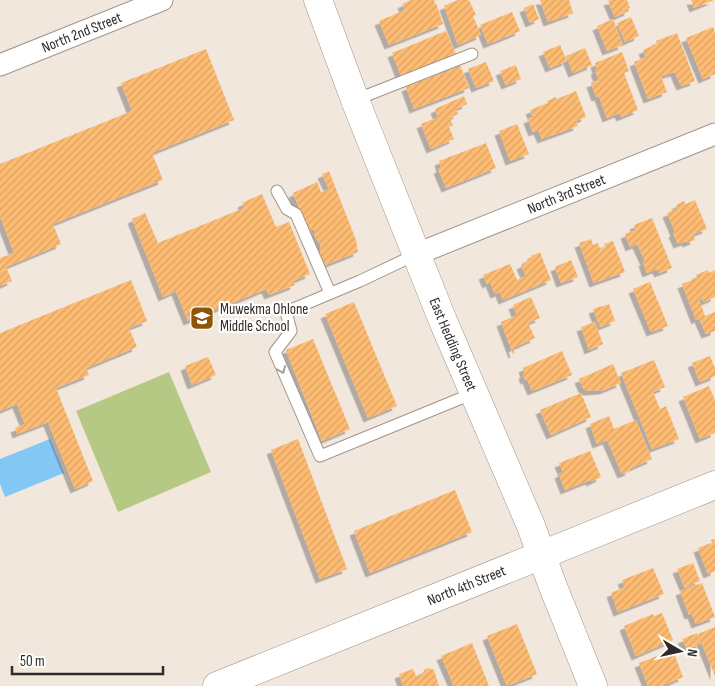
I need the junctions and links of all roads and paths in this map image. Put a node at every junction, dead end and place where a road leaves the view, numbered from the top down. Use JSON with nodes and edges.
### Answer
{"nodes":[{"id":1,"x":162,"y":0,"type":"edge"},
{"id":2,"x":318,"y":0,"type":"edge"},
{"id":3,"x":472,"y":54,"type":"dead end"},
{"id":4,"x":0,"y":65,"type":"edge"},
{"id":5,"x":355,"y":100,"type":"junction"},
{"id":6,"x":715,"y":134,"type":"edge"},
{"id":7,"x":277,"y":192,"type":"dead end"},
{"id":8,"x":417,"y":254,"type":"junction"},
{"id":9,"x":330,"y":293,"type":"junction"},
{"id":10,"x":474,"y":393,"type":"junction"},
{"id":11,"x":715,"y":486,"type":"edge"},
{"id":12,"x":542,"y":556,"type":"junction"},
{"id":13,"x":217,"y":686,"type":"edge"},
{"id":14,"x":593,"y":686,"type":"edge"}],
"edges":[{"from":1,"to":4,"type":"street","name":"North 2nd Street"},
{"from":2,"to":5,"type":"main road","name":"East Hedding Street"},
{"from":3,"to":5,"type":"lane"},
{"from":5,"to":8,"type":"main road","name":"East Hedding Street"},
{"from":6,"to":8,"type":"street","name":"North 3rd Street"},
{"from":7,"to":9,"type":"lane"},
{"from":8,"to":9,"type":"lane"},
{"from":8,"to":10,"type":"main road","name":"East Hedding Street"},
{"from":9,"to":10,"type":"lane","one_way":true},
{"from":10,"to":12,"type":"main road","name":"East Hedding Street"},
{"from":11,"to":12,"type":"main road","name":"North 4th Street"},
{"from":12,"to":13,"type":"main road","name":"North 4th Street"},
{"from":12,"to":14,"type":"main road","name":"East Hedding Street"}]}
